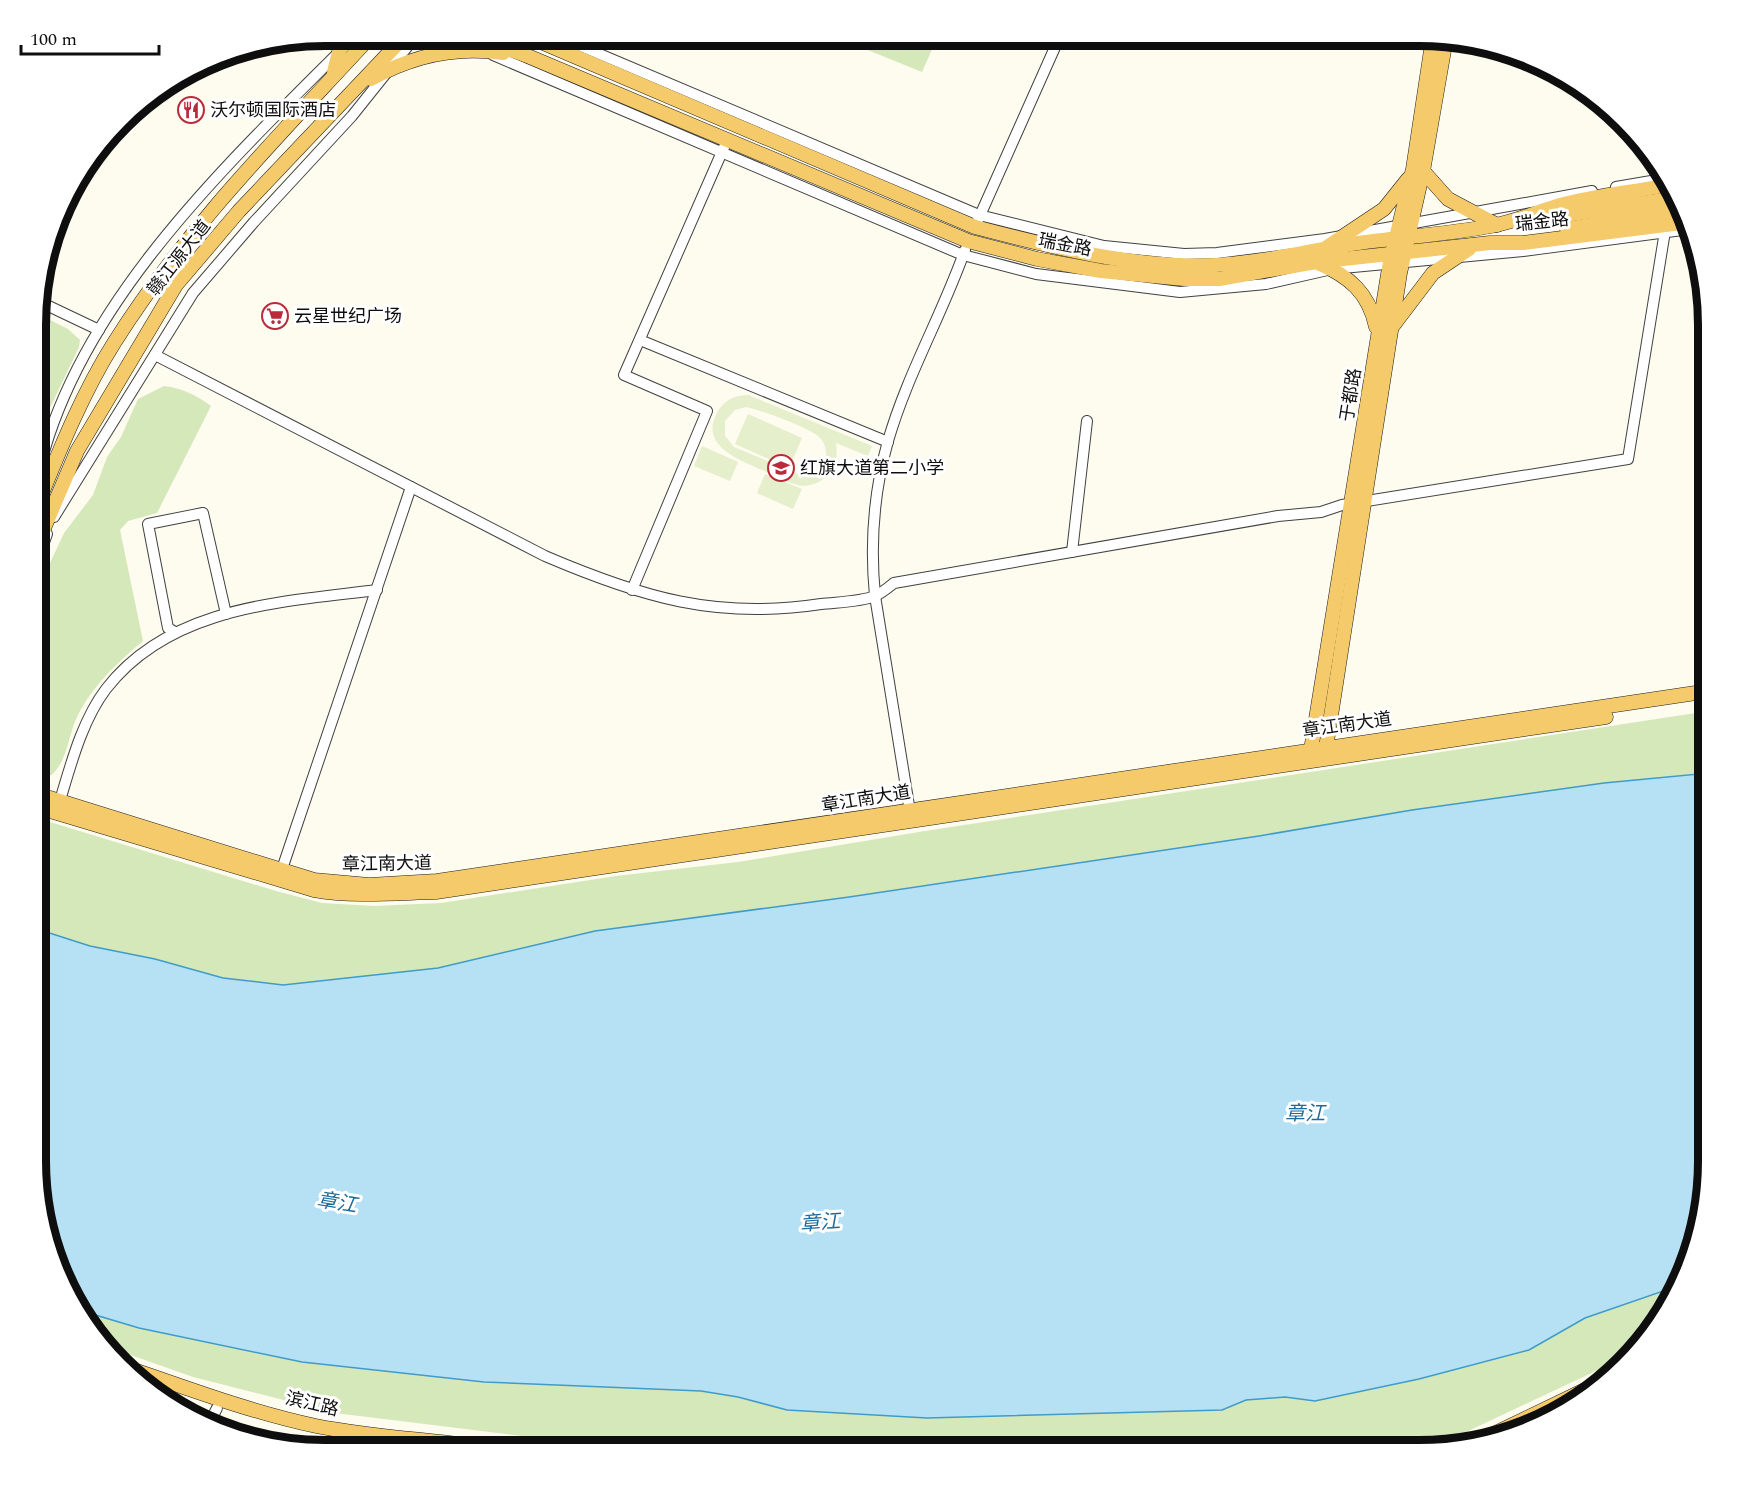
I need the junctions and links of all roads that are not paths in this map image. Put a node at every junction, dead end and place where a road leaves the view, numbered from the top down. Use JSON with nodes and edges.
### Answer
{"nodes":[{"id":1,"x":338,"y":47,"type":"edge"},
{"id":2,"x":341,"y":47,"type":"edge"},
{"id":3,"x":361,"y":47,"type":"edge"},
{"id":4,"x":395,"y":47,"type":"edge"},
{"id":5,"x":407,"y":47,"type":"edge"},
{"id":6,"x":473,"y":47,"type":"edge"},
{"id":7,"x":503,"y":47,"type":"edge"},
{"id":8,"x":554,"y":47,"type":"edge"},
{"id":9,"x":582,"y":47,"type":"edge"},
{"id":10,"x":1055,"y":47,"type":"edge"},
{"id":11,"x":1432,"y":47,"type":"edge"},
{"id":12,"x":1444,"y":48,"type":"edge"},
{"id":13,"x":482,"y":51,"type":"junction"},
{"id":14,"x":530,"y":57,"type":"junction"},
{"id":15,"x":388,"y":70,"type":"junction"},
{"id":16,"x":327,"y":84,"type":"junction"},
{"id":17,"x":357,"y":88,"type":"junction"},
{"id":18,"x":725,"y":145,"type":"junction"},
{"id":19,"x":1418,"y":170,"type":"junction"},
{"id":20,"x":1658,"y":180,"type":"edge"},
{"id":21,"x":1661,"y":186,"type":"edge"},
{"id":22,"x":1668,"y":199,"type":"edge"},
{"id":23,"x":1674,"y":211,"type":"edge"},
{"id":24,"x":1473,"y":214,"type":"junction"},
{"id":25,"x":977,"y":221,"type":"junction"},
{"id":26,"x":1680,"y":225,"type":"edge"},
{"id":27,"x":1495,"y":226,"type":"junction"},
{"id":28,"x":1665,"y":229,"type":"junction"},
{"id":29,"x":1681,"y":229,"type":"edge"},
{"id":30,"x":1404,"y":232,"type":"junction"},
{"id":31,"x":1345,"y":234,"type":"junction"},
{"id":32,"x":968,"y":241,"type":"junction"},
{"id":33,"x":1490,"y":243,"type":"junction"},
{"id":34,"x":1323,"y":249,"type":"junction"},
{"id":35,"x":963,"y":255,"type":"junction"},
{"id":36,"x":1455,"y":256,"type":"junction"},
{"id":37,"x":1397,"y":257,"type":"junction"},
{"id":38,"x":1316,"y":262,"type":"junction"},
{"id":39,"x":1332,"y":269,"type":"junction"},
{"id":40,"x":47,"y":305,"type":"edge"},
{"id":41,"x":1392,"y":327,"type":"junction"},
{"id":42,"x":99,"y":330,"type":"junction"},
{"id":43,"x":1378,"y":335,"type":"junction"},
{"id":44,"x":640,"y":340,"type":"junction"},
{"id":45,"x":155,"y":355,"type":"junction"},
{"id":46,"x":1087,"y":421,"type":"dead end"},
{"id":47,"x":46,"y":441,"type":"edge"},
{"id":48,"x":888,"y":442,"type":"junction"},
{"id":49,"x":46,"y":483,"type":"edge"},
{"id":50,"x":411,"y":488,"type":"junction"},
{"id":51,"x":1359,"y":503,"type":"junction"},
{"id":52,"x":46,"y":523,"type":"edge"},
{"id":53,"x":46,"y":538,"type":"edge"},
{"id":54,"x":1072,"y":552,"type":"junction"},
{"id":55,"x":376,"y":590,"type":"junction"},
{"id":56,"x":632,"y":591,"type":"junction"},
{"id":57,"x":875,"y":596,"type":"junction"},
{"id":58,"x":226,"y":614,"type":"junction"},
{"id":59,"x":175,"y":632,"type":"junction"},
{"id":60,"x":1698,"y":693,"type":"edge"},
{"id":61,"x":1698,"y":701,"type":"edge"},
{"id":62,"x":1325,"y":753,"type":"junction"},
{"id":63,"x":1311,"y":754,"type":"junction"},
{"id":64,"x":46,"y":799,"type":"edge"},
{"id":65,"x":46,"y":807,"type":"edge"},
{"id":66,"x":58,"y":807,"type":"junction"},
{"id":67,"x":911,"y":816,"type":"junction"},
{"id":68,"x":282,"y":869,"type":"junction"},
{"id":69,"x":145,"y":1374,"type":"edge"},
{"id":70,"x":166,"y":1390,"type":"edge"},
{"id":71,"x":1564,"y":1399,"type":"edge"},
{"id":72,"x":217,"y":1408,"type":"junction"},
{"id":73,"x":213,"y":1416,"type":"edge"},
{"id":74,"x":1521,"y":1420,"type":"edge"},
{"id":75,"x":349,"y":1440,"type":"edge"},
{"id":76,"x":413,"y":1440,"type":"edge"}],
"edges":[{"from":1,"to":42,"type":"street"},
{"from":2,"to":16,"type":"main road"},
{"from":3,"to":16,"type":"main road","name":"赣江源大道"},
{"from":4,"to":17,"type":"main road","name":"赣江源大道"},
{"from":5,"to":15,"type":"street"},
{"from":6,"to":13,"type":"street"},
{"from":7,"to":14,"type":"main road","name":"瑞金路"},
{"from":8,"to":25,"type":"main road","name":"瑞金路"},
{"from":9,"to":25,"type":"street"},
{"from":10,"to":25,"type":"street"},
{"from":11,"to":19,"type":"main road","name":"于都路"},
{"from":12,"to":19,"type":"main road","name":"于都路"},
{"from":13,"to":14,"type":"main road"},
{"from":13,"to":15,"type":"main road"},
{"from":13,"to":18,"type":"street"},
{"from":14,"to":18,"type":"main road","name":"瑞金路"},
{"from":15,"to":17,"type":"main road"},
{"from":15,"to":45,"type":"street"},
{"from":16,"to":49,"type":"main road","name":"赣江源大道"},
{"from":17,"to":52,"type":"main road","name":"赣江源大道"},
{"from":18,"to":32,"type":"main road","name":"瑞金路"},
{"from":18,"to":35,"type":"street"},
{"from":18,"to":44,"type":"street"},
{"from":19,"to":24,"type":"main road"},
{"from":19,"to":30,"type":"main road","name":"于都路"},
{"from":19,"to":31,"type":"main road"},
{"from":20,"to":24,"type":"street"},
{"from":21,"to":27,"type":"main road","name":"瑞金路"},
{"from":22,"to":27,"type":"main road"},
{"from":23,"to":33,"type":"main road"},
{"from":24,"to":27,"type":"main road"},
{"from":24,"to":30,"type":"street"},
{"from":25,"to":31,"type":"street"},
{"from":25,"to":34,"type":"main road","name":"瑞金路"},
{"from":26,"to":28,"type":"main road","name":"瑞金路"},
{"from":27,"to":30,"type":"main road","name":"瑞金路"},
{"from":28,"to":29,"type":"street"},
{"from":28,"to":33,"type":"main road","name":"瑞金路"},
{"from":28,"to":36,"type":"street"},
{"from":28,"to":51,"type":"street"},
{"from":30,"to":31,"type":"street"},
{"from":30,"to":34,"type":"main road","name":"瑞金路"},
{"from":30,"to":37,"type":"main road","name":"于都路"},
{"from":31,"to":34,"type":"main road"},
{"from":32,"to":35,"type":"street"},
{"from":32,"to":38,"type":"main road","name":"瑞金路"},
{"from":33,"to":36,"type":"main road"},
{"from":33,"to":37,"type":"main road","name":"瑞金路"},
{"from":35,"to":39,"type":"street"},
{"from":35,"to":48,"type":"street"},
{"from":36,"to":37,"type":"street"},
{"from":36,"to":41,"type":"main road"},
{"from":37,"to":38,"type":"main road","name":"瑞金路"},
{"from":37,"to":39,"type":"street"},
{"from":37,"to":41,"type":"main road","name":"于都路"},
{"from":37,"to":43,"type":"main road","name":"于都路"},
{"from":38,"to":39,"type":"main road"},
{"from":39,"to":43,"type":"main road"},
{"from":40,"to":42,"type":"street"},
{"from":41,"to":51,"type":"main road","name":"于都路"},
{"from":42,"to":47,"type":"street"},
{"from":43,"to":51,"type":"main road","name":"于都路"},
{"from":44,"to":48,"type":"street"},
{"from":44,"to":56,"type":"street"},
{"from":45,"to":50,"type":"street"},
{"from":45,"to":53,"type":"street"},
{"from":46,"to":54,"type":"street"},
{"from":48,"to":57,"type":"street"},
{"from":50,"to":55,"type":"street"},
{"from":50,"to":56,"type":"street"},
{"from":51,"to":54,"type":"street"},
{"from":51,"to":62,"type":"main road","name":"于都路"},
{"from":51,"to":63,"type":"main road","name":"于都路"},
{"from":54,"to":57,"type":"street"},
{"from":55,"to":58,"type":"street"},
{"from":55,"to":68,"type":"street"},
{"from":56,"to":57,"type":"street"},
{"from":57,"to":67,"type":"street"},
{"from":58,"to":59,"type":"street"},
{"from":58,"to":59,"type":"street"},
{"from":59,"to":66,"type":"street"},
{"from":60,"to":62,"type":"main road","name":"章江南大道"},
{"from":61,"to":62,"type":"main road","name":"章江南大道"},
{"from":62,"to":63,"type":"main road","name":"章江南大道"},
{"from":63,"to":67,"type":"main road","name":"章江南大道"},
{"from":64,"to":66,"type":"main road","name":"章江南大道"},
{"from":65,"to":66,"type":"main road","name":"章江南大道"},
{"from":66,"to":67,"type":"main road","name":"章江南大道"},
{"from":66,"to":68,"type":"main road","name":"章江南大道"},
{"from":67,"to":68,"type":"main road","name":"章江南大道"},
{"from":69,"to":76,"type":"main road","name":"滨江路"},
{"from":70,"to":72,"type":"main road","name":"滨江路"},
{"from":71,"to":74,"type":"main road"},
{"from":72,"to":73,"type":"street"},
{"from":72,"to":75,"type":"main road","name":"滨江路"}]}
